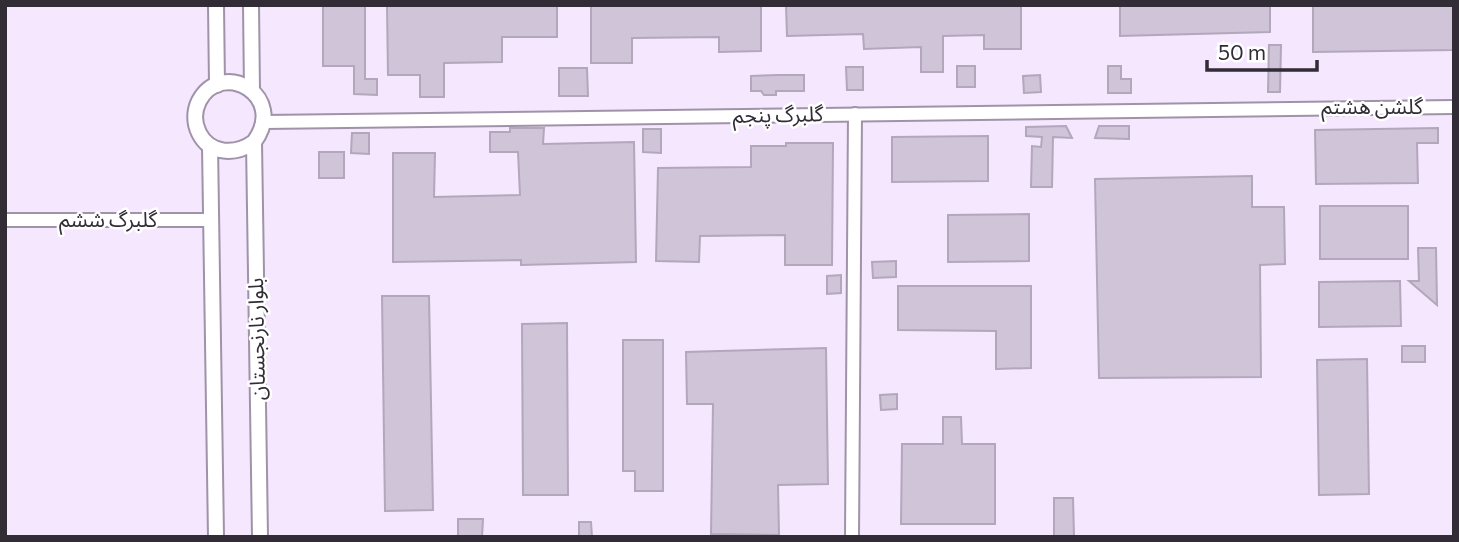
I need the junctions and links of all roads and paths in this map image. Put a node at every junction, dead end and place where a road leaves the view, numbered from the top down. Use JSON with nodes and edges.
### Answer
{"nodes":[{"id":1,"x":216,"y":5,"type":"edge"},
{"id":2,"x":251,"y":5,"type":"edge"},
{"id":3,"x":217,"y":85,"type":"junction"},
{"id":4,"x":252,"y":91,"type":"junction"},
{"id":5,"x":1291,"y":107,"type":"joint"},
{"id":6,"x":1454,"y":107,"type":"edge"},
{"id":7,"x":855,"y":114,"type":"junction"},
{"id":8,"x":264,"y":122,"type":"junction"},
{"id":9,"x":254,"y":142,"type":"junction"},
{"id":10,"x":210,"y":146,"type":"junction"},
{"id":11,"x":5,"y":220,"type":"edge"},
{"id":12,"x":211,"y":220,"type":"junction"},
{"id":13,"x":216,"y":537,"type":"edge"},
{"id":14,"x":260,"y":537,"type":"edge"},
{"id":15,"x":852,"y":537,"type":"edge"}],
"edges":[{"from":1,"to":3,"type":"street"},
{"from":2,"to":4,"type":"street"},
{"from":3,"to":4,"type":"street"},
{"from":3,"to":10,"type":"street"},
{"from":4,"to":8,"type":"street"},
{"from":5,"to":6,"type":"street","name":"گلشن هشتم"},
{"from":5,"to":7,"type":"street","name":"گلبرگ پنجم"},
{"from":7,"to":8,"type":"street","name":"گلبرگ پنجم"},
{"from":7,"to":15,"type":"street"},
{"from":8,"to":9,"type":"street","name":"بلوار نارنجستان"},
{"from":9,"to":10,"type":"street"},
{"from":9,"to":14,"type":"street","name":"بلوار نارنجستان"},
{"from":10,"to":12,"type":"street"},
{"from":11,"to":12,"type":"street","name":"گلبرگ ششم"},
{"from":12,"to":13,"type":"street"}]}
